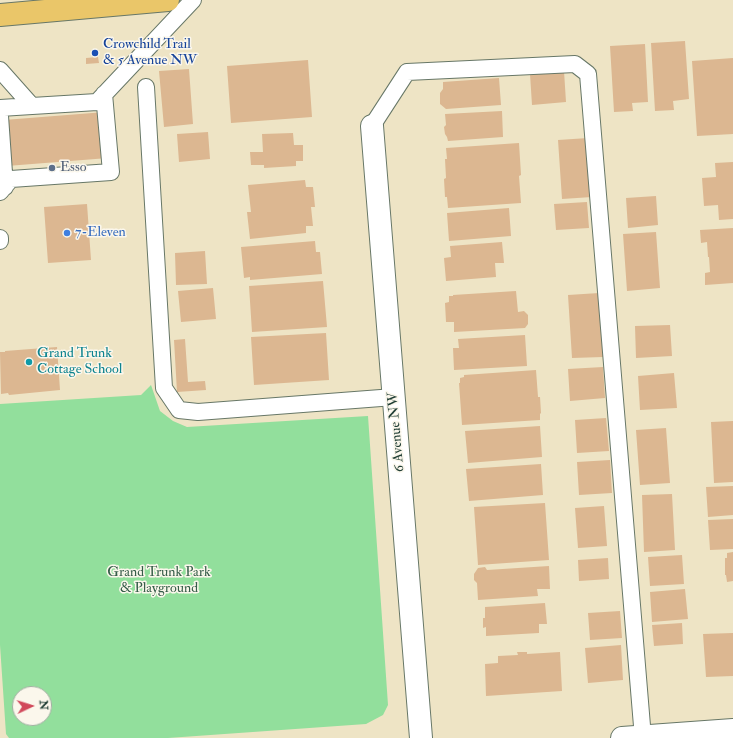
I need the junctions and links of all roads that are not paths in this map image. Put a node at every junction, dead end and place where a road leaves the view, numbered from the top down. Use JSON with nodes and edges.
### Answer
{"nodes":[{"id":1,"x":168,"y":0,"type":"edge"},
{"id":2,"x":192,"y":0,"type":"edge"},
{"id":3,"x":0,"y":15,"type":"edge"},
{"id":4,"x":0,"y":70,"type":"edge"},
{"id":5,"x":146,"y":87,"type":"dead end"},
{"id":6,"x":104,"y":94,"type":"junction"},
{"id":7,"x":32,"y":106,"type":"junction"},
{"id":8,"x":0,"y":108,"type":"edge"},
{"id":9,"x":0,"y":116,"type":"edge"},
{"id":10,"x":372,"y":126,"type":"joint"},
{"id":11,"x":2,"y":190,"type":"edge"},
{"id":12,"x":394,"y":397,"type":"junction"},
{"id":13,"x":733,"y":730,"type":"edge"},
{"id":14,"x":421,"y":738,"type":"edge"},
{"id":15,"x":636,"y":738,"type":"edge"}],
"edges":[{"from":1,"to":3,"type":"highway"},
{"from":2,"to":6,"type":"lane"},
{"from":4,"to":7,"type":"lane"},
{"from":5,"to":12,"type":"lane"},
{"from":6,"to":7,"type":"lane"},
{"from":6,"to":11,"type":"lane"},
{"from":7,"to":8,"type":"lane"},
{"from":9,"to":11,"type":"lane"},
{"from":10,"to":12,"type":"street","name":"6 Avenue NW"},
{"from":10,"to":15,"type":"lane"},
{"from":12,"to":14,"type":"street","name":"6 Avenue NW"},
{"from":13,"to":15,"type":"street"}]}
